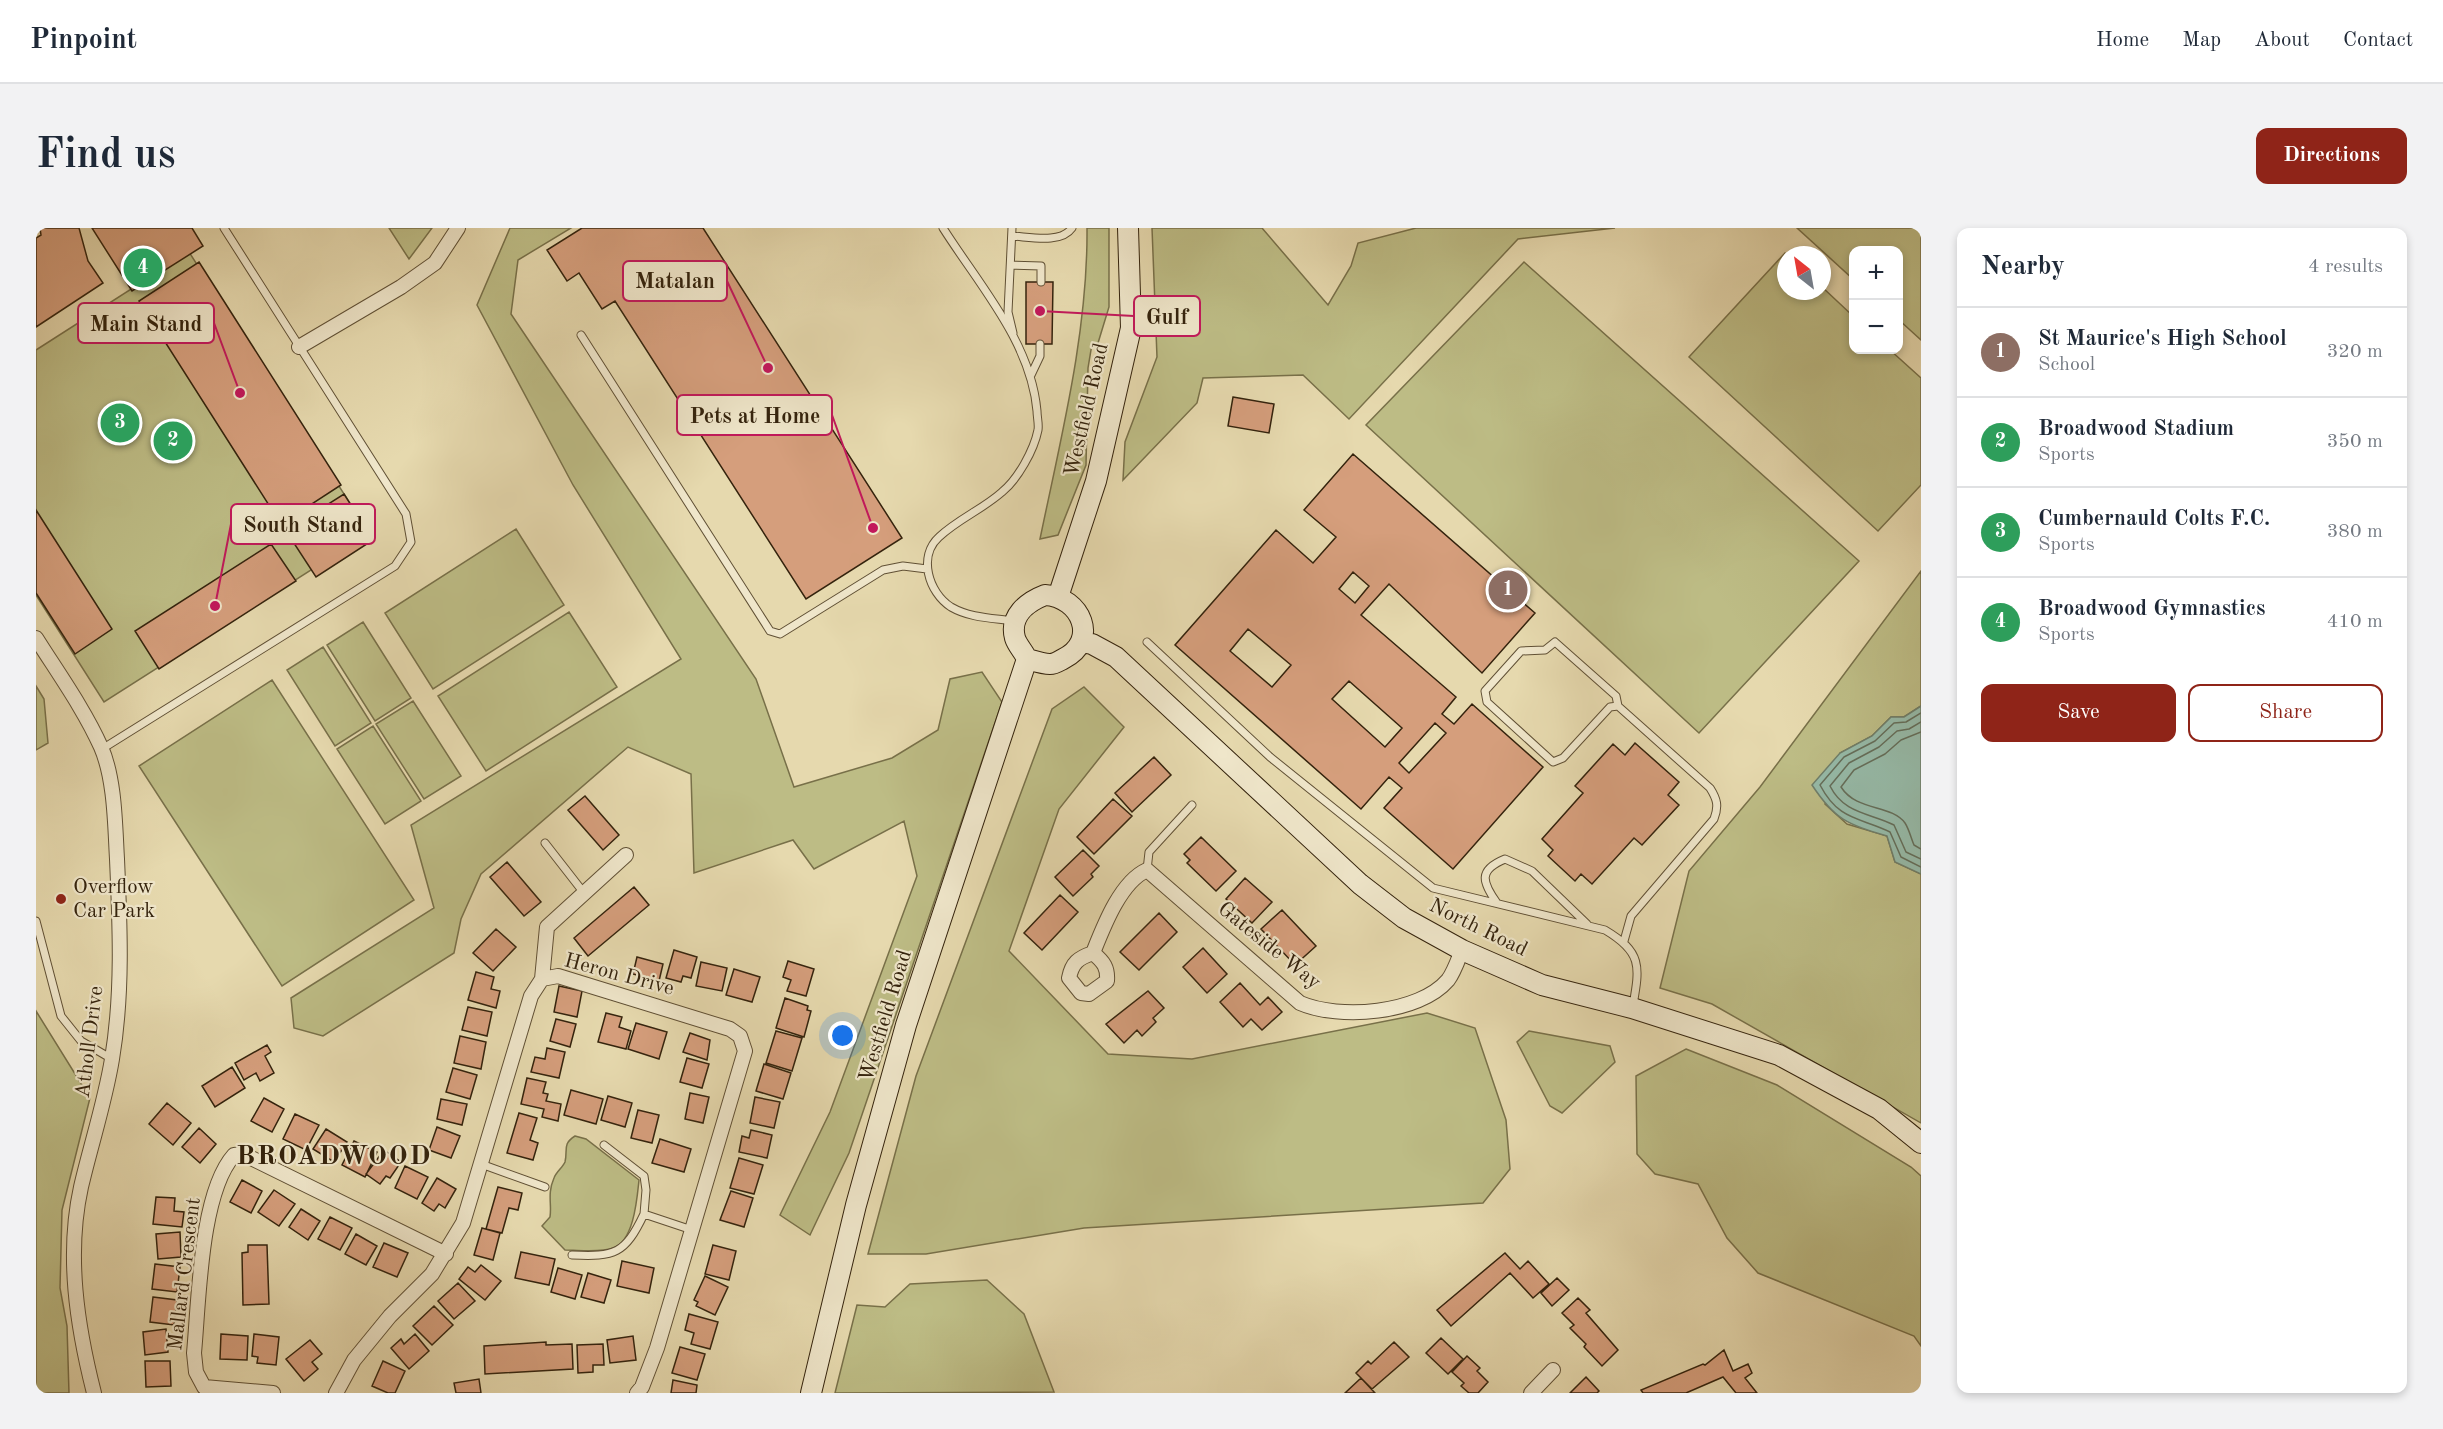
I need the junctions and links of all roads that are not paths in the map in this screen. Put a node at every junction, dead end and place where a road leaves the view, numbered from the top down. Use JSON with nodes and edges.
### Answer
{"nodes":[{"id":1,"x":224,"y":228,"type":"edge"},
{"id":2,"x":458,"y":228,"type":"edge"},
{"id":3,"x":943,"y":228,"type":"edge"},
{"id":4,"x":1012,"y":228,"type":"edge"},
{"id":5,"x":1072,"y":228,"type":"edge"},
{"id":6,"x":1128,"y":228,"type":"edge"},
{"id":7,"x":1012,"y":236,"type":"junction"},
{"id":8,"x":1012,"y":265,"type":"junction"},
{"id":9,"x":1041,"y":282,"type":"dead end"},
{"id":10,"x":581,"y":334,"type":"dead end"},
{"id":11,"x":1014,"y":339,"type":"junction"},
{"id":12,"x":1040,"y":344,"type":"dead end"},
{"id":13,"x":299,"y":347,"type":"junction"},
{"id":14,"x":1031,"y":376,"type":"junction"},
{"id":15,"x":927,"y":569,"type":"junction"},
{"id":16,"x":1058,"y":597,"type":"junction"},
{"id":17,"x":1015,"y":621,"type":"junction"},
{"id":18,"x":36,"y":638,"type":"edge"},
{"id":19,"x":1082,"y":642,"type":"junction"},
{"id":20,"x":1147,"y":642,"type":"dead end"},
{"id":21,"x":1027,"y":659,"type":"junction"},
{"id":22,"x":1618,"y":706,"type":"junction"},
{"id":23,"x":102,"y":749,"type":"junction"},
{"id":24,"x":1192,"y":805,"type":"dead end"},
{"id":25,"x":545,"y":843,"type":"dead end"},
{"id":26,"x":626,"y":855,"type":"dead end"},
{"id":27,"x":1147,"y":870,"type":"junction"},
{"id":28,"x":584,"y":893,"type":"junction"},
{"id":29,"x":1497,"y":903,"type":"junction"},
{"id":30,"x":36,"y":921,"type":"edge"},
{"id":31,"x":1588,"y":926,"type":"junction"},
{"id":32,"x":1624,"y":941,"type":"junction"},
{"id":33,"x":1462,"y":950,"type":"junction"},
{"id":34,"x":1093,"y":954,"type":"dead end"},
{"id":35,"x":542,"y":979,"type":"junction"},
{"id":36,"x":1632,"y":1008,"type":"junction"},
{"id":37,"x":112,"y":1059,"type":"junction"},
{"id":38,"x":1921,"y":1143,"type":"edge"},
{"id":39,"x":604,"y":1145,"type":"dead end"},
{"id":40,"x":482,"y":1164,"type":"junction"},
{"id":41,"x":545,"y":1187,"type":"dead end"},
{"id":42,"x":644,"y":1214,"type":"junction"},
{"id":43,"x":692,"y":1230,"type":"junction"},
{"id":44,"x":446,"y":1254,"type":"junction"},
{"id":45,"x":572,"y":1255,"type":"dead end"},
{"id":46,"x":1553,"y":1370,"type":"dead end"},
{"id":47,"x":94,"y":1393,"type":"edge"},
{"id":48,"x":273,"y":1393,"type":"edge"},
{"id":49,"x":336,"y":1393,"type":"edge"},
{"id":50,"x":637,"y":1393,"type":"edge"},
{"id":51,"x":811,"y":1393,"type":"edge"},
{"id":52,"x":1531,"y":1393,"type":"edge"}],
"edges":[{"from":1,"to":13,"type":"lane"},
{"from":2,"to":13,"type":"street"},
{"from":3,"to":11,"type":"lane"},
{"from":4,"to":7,"type":"lane"},
{"from":5,"to":7,"type":"lane"},
{"from":6,"to":16,"type":"main road","name":"Westfield Road"},
{"from":7,"to":8,"type":"lane"},
{"from":8,"to":9,"type":"lane"},
{"from":8,"to":11,"type":"lane"},
{"from":10,"to":15,"type":"lane"},
{"from":11,"to":14,"type":"lane"},
{"from":12,"to":14,"type":"lane"},
{"from":13,"to":23,"type":"lane"},
{"from":14,"to":15,"type":"lane"},
{"from":15,"to":17,"type":"lane"},
{"from":16,"to":17,"type":"main road"},
{"from":16,"to":19,"type":"main road"},
{"from":17,"to":21,"type":"main road"},
{"from":18,"to":23,"type":"street","name":"Atholl Drive"},
{"from":19,"to":21,"type":"main road"},
{"from":19,"to":33,"type":"main road","name":"North Road"},
{"from":20,"to":29,"type":"lane"},
{"from":21,"to":51,"type":"main road","name":"Westfield Road"},
{"from":22,"to":22,"type":"lane"},
{"from":22,"to":32,"type":"lane"},
{"from":23,"to":37,"type":"street","name":"Atholl Drive"},
{"from":24,"to":27,"type":"lane"},
{"from":25,"to":28,"type":"lane"},
{"from":26,"to":28,"type":"street"},
{"from":27,"to":33,"type":"street","name":"Gateside Way"},
{"from":27,"to":34,"type":"street"},
{"from":28,"to":35,"type":"street"},
{"from":29,"to":31,"type":"lane"},
{"from":29,"to":31,"type":"lane"},
{"from":30,"to":37,"type":"lane"},
{"from":31,"to":32,"type":"lane"},
{"from":32,"to":36,"type":"lane"},
{"from":33,"to":36,"type":"main road","name":"North Road"},
{"from":35,"to":40,"type":"street","name":"Heron Drive"},
{"from":35,"to":43,"type":"street","name":"Heron Drive"},
{"from":36,"to":38,"type":"main road","name":"North Road"},
{"from":37,"to":47,"type":"street","name":"Atholl Drive"},
{"from":39,"to":42,"type":"lane"},
{"from":40,"to":41,"type":"lane"},
{"from":40,"to":44,"type":"street","name":"Heron Drive"},
{"from":42,"to":43,"type":"lane"},
{"from":42,"to":45,"type":"lane"},
{"from":43,"to":50,"type":"street","name":"Heron Drive"},
{"from":44,"to":48,"type":"street","name":"Mallard Crescent"},
{"from":44,"to":49,"type":"street","name":"Heron Drive"},
{"from":46,"to":52,"type":"street"}]}
